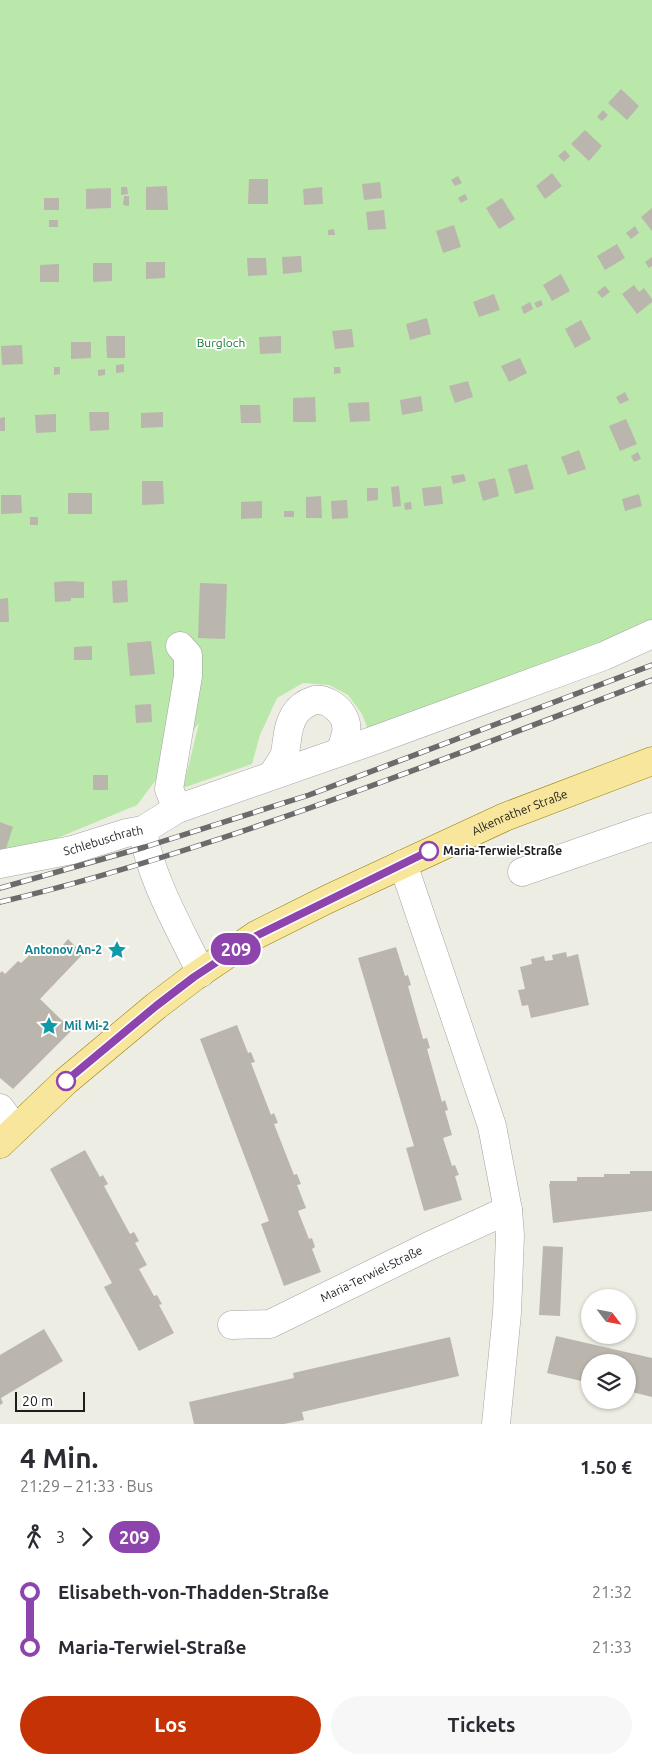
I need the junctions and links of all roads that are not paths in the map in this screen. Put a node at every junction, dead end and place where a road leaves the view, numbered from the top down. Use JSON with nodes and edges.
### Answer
{"nodes":[{"id":1,"x":652,"y":634,"type":"edge"},
{"id":2,"x":180,"y":646,"type":"dead end"},
{"id":3,"x":340,"y":752,"type":"junction"},
{"id":4,"x":652,"y":761,"type":"edge"},
{"id":5,"x":272,"y":775,"type":"junction"},
{"id":6,"x":177,"y":810,"type":"junction"},
{"id":7,"x":652,"y":827,"type":"edge"},
{"id":8,"x":143,"y":830,"type":"junction"},
{"id":9,"x":0,"y":864,"type":"edge"},
{"id":10,"x":403,"y":864,"type":"junction"},
{"id":11,"x":522,"y":872,"type":"dead end"},
{"id":12,"x":201,"y":973,"type":"junction"},
{"id":13,"x":5,"y":1127,"type":"edge"},
{"id":14,"x":508,"y":1210,"type":"junction"},
{"id":15,"x":232,"y":1325,"type":"dead end"},
{"id":16,"x":496,"y":1424,"type":"edge"}],
"edges":[{"from":1,"to":3,"type":"street"},
{"from":2,"to":6,"type":"street"},
{"from":3,"to":5,"type":"street"},
{"from":3,"to":5,"type":"street"},
{"from":4,"to":10,"type":"main road","name":"Alkenrather Straße"},
{"from":5,"to":6,"type":"street"},
{"from":6,"to":8,"type":"street"},
{"from":7,"to":11,"type":"street"},
{"from":8,"to":9,"type":"street","name":"Schlebuschrath"},
{"from":8,"to":12,"type":"street","name":"Schlebuschrath"},
{"from":10,"to":12,"type":"main road","name":"Alkenrather Straße"},
{"from":10,"to":14,"type":"street"},
{"from":12,"to":13,"type":"main road","name":"Alkenrather Straße"},
{"from":14,"to":15,"type":"street","name":"Maria-Terwiel-Straße"},
{"from":14,"to":16,"type":"street"}]}
